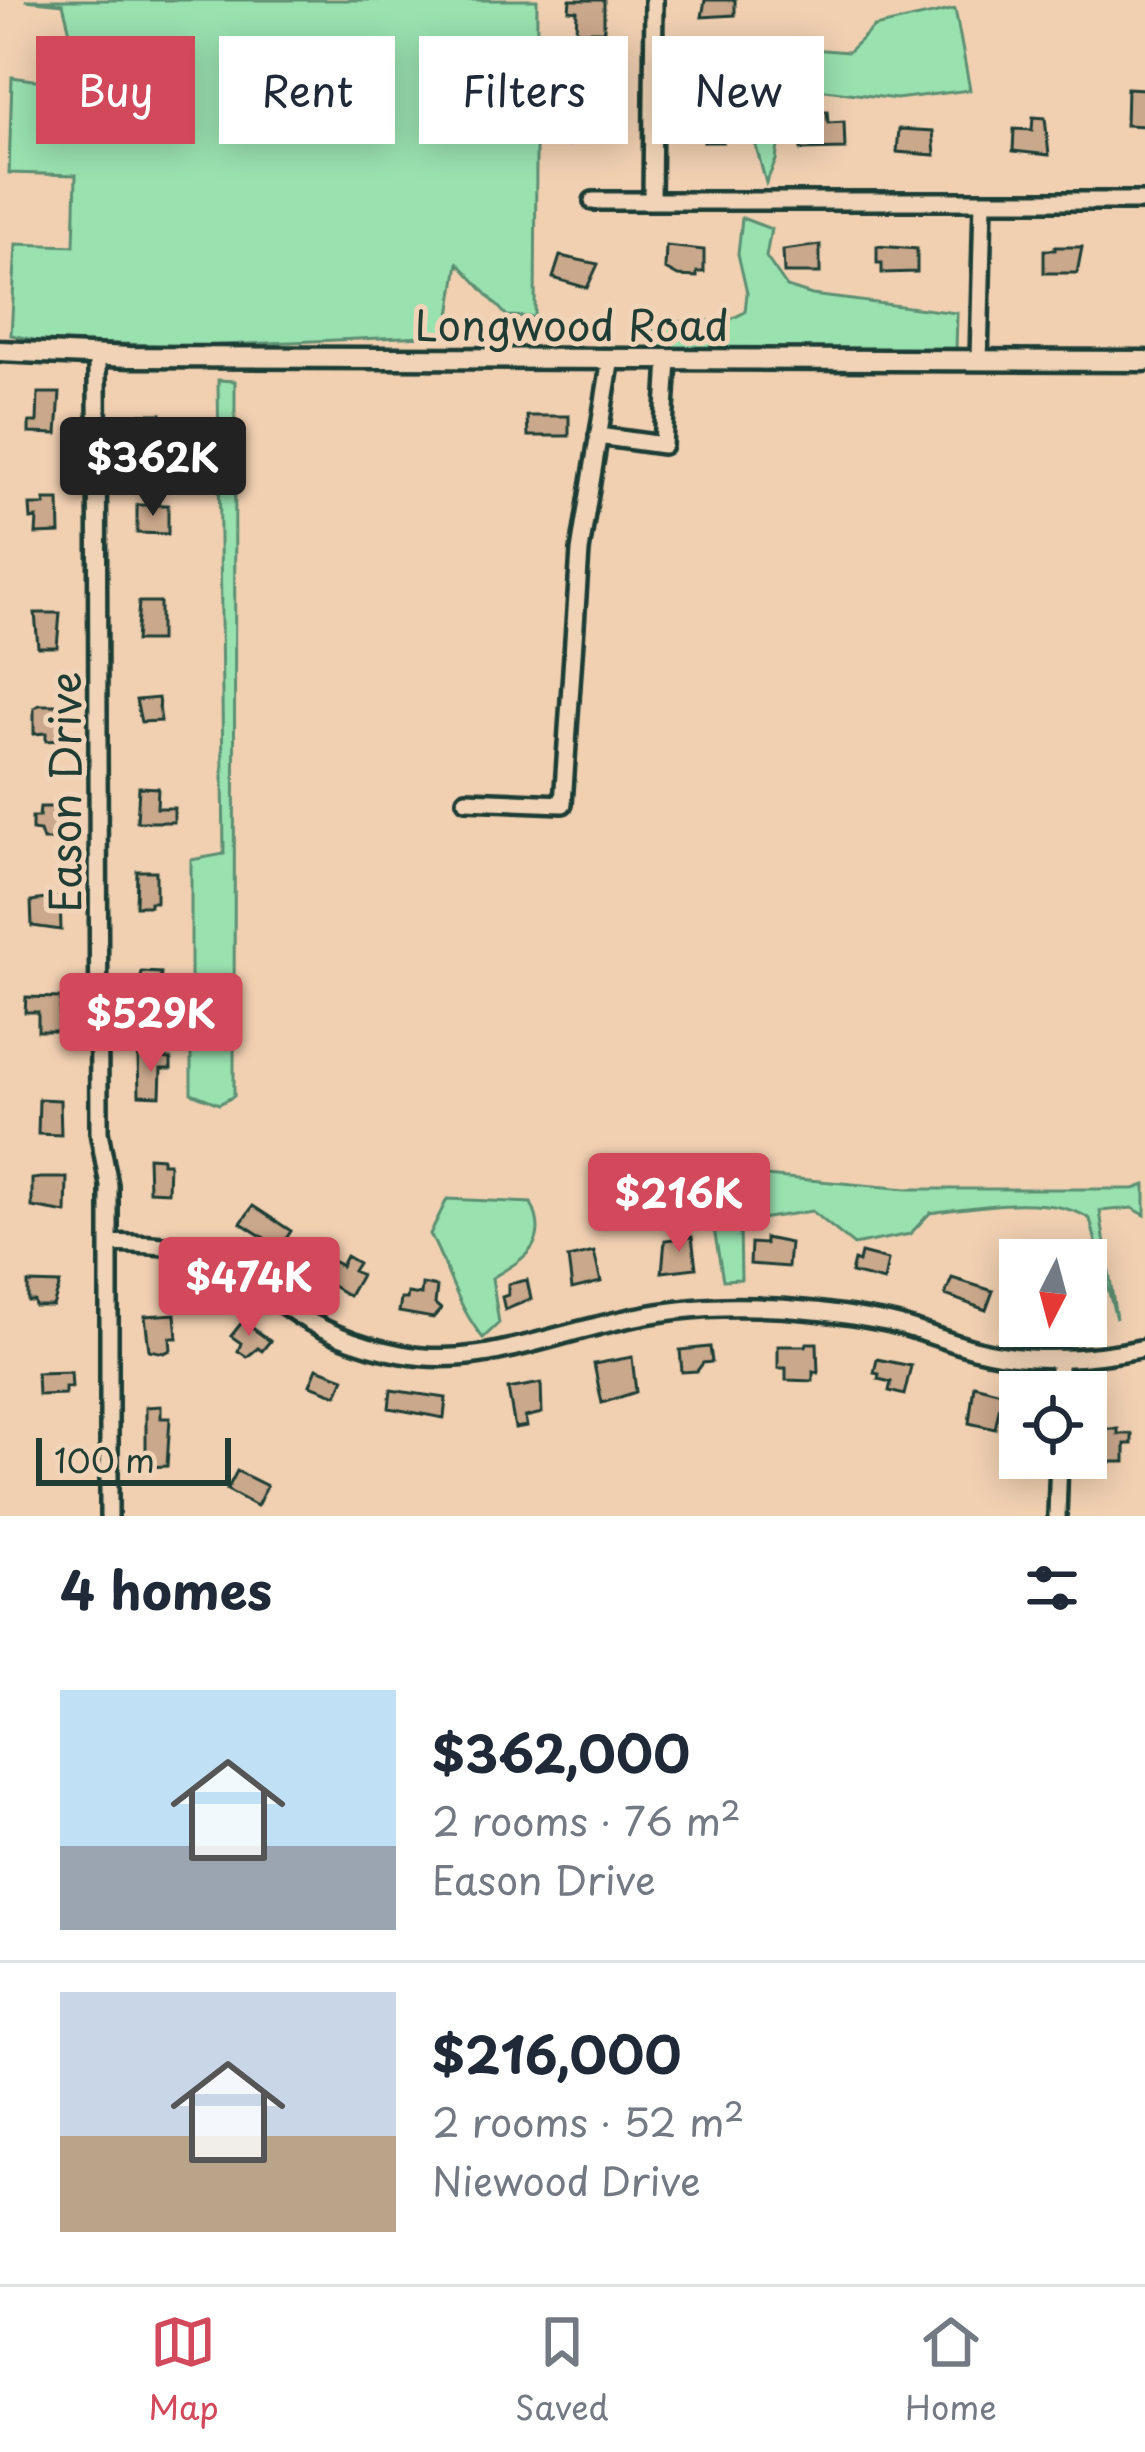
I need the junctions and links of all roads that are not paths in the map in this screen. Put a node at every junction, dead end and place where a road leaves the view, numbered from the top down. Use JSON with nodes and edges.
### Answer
{"nodes":[{"id":1,"x":654,"y":0,"type":"edge"},
{"id":2,"x":593,"y":201,"type":"dead end"},
{"id":3,"x":652,"y":201,"type":"junction"},
{"id":4,"x":983,"y":201,"type":"junction"},
{"id":5,"x":1145,"y":201,"type":"edge"},
{"id":6,"x":0,"y":351,"type":"edge"},
{"id":7,"x":97,"y":356,"type":"junction"},
{"id":8,"x":611,"y":358,"type":"junction"},
{"id":9,"x":668,"y":358,"type":"junction"},
{"id":10,"x":979,"y":360,"type":"junction"},
{"id":11,"x":1145,"y":361,"type":"edge"},
{"id":12,"x":598,"y":436,"type":"junction"},
{"id":13,"x":466,"y":800,"type":"dead end"},
{"id":14,"x":110,"y":1243,"type":"junction"},
{"id":15,"x":1145,"y":1348,"type":"edge"},
{"id":16,"x":1059,"y":1360,"type":"junction"},
{"id":17,"x":1059,"y":1371,"type":"edge"},
{"id":18,"x":1058,"y":1479,"type":"edge"},
{"id":19,"x":109,"y":1516,"type":"edge"},
{"id":20,"x":1057,"y":1516,"type":"edge"}],
"edges":[{"from":1,"to":3,"type":"street"},
{"from":2,"to":3,"type":"street"},
{"from":3,"to":4,"type":"street"},
{"from":4,"to":5,"type":"street"},
{"from":4,"to":10,"type":"street"},
{"from":6,"to":7,"type":"main road","name":"Longwood Road"},
{"from":7,"to":8,"type":"main road","name":"Longwood Road"},
{"from":7,"to":14,"type":"street","name":"Eason Drive"},
{"from":8,"to":9,"type":"main road","name":"Longwood Road"},
{"from":8,"to":12,"type":"street"},
{"from":9,"to":10,"type":"main road","name":"Longwood Road"},
{"from":9,"to":12,"type":"street"},
{"from":10,"to":11,"type":"main road","name":"Longwood Road"},
{"from":12,"to":13,"type":"street"},
{"from":14,"to":16,"type":"street"},
{"from":14,"to":19,"type":"street","name":"Eason Drive"},
{"from":15,"to":16,"type":"street"},
{"from":16,"to":17,"type":"street"},
{"from":18,"to":20,"type":"street"}]}
